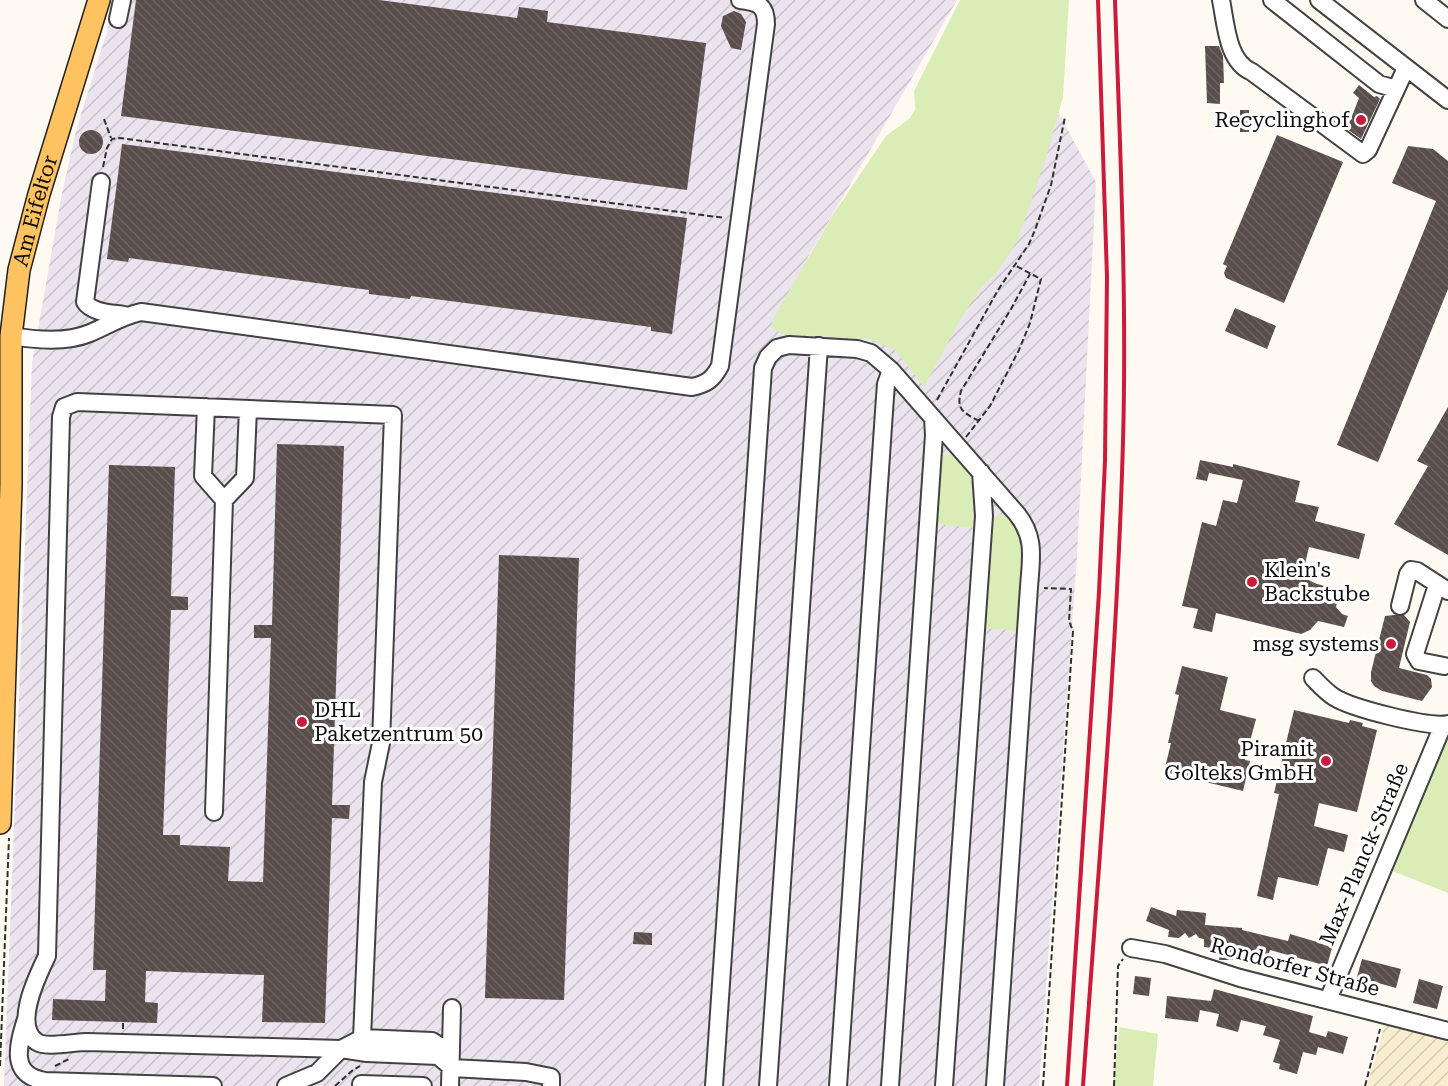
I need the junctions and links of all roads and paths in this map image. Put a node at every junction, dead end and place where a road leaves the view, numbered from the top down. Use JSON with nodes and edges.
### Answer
{"nodes":[{"id":1,"x":99,"y":0,"type":"edge"},
{"id":2,"x":122,"y":0,"type":"edge"},
{"id":3,"x":740,"y":0,"type":"edge"},
{"id":4,"x":1221,"y":0,"type":"edge"},
{"id":5,"x":1272,"y":0,"type":"edge"},
{"id":6,"x":1319,"y":0,"type":"edge"},
{"id":7,"x":1424,"y":0,"type":"edge"},
{"id":8,"x":118,"y":19,"type":"dead end"},
{"id":9,"x":1448,"y":19,"type":"edge"},
{"id":10,"x":1406,"y":68,"type":"junction"},
{"id":11,"x":1396,"y":89,"type":"junction"},
{"id":12,"x":1448,"y":100,"type":"edge"},
{"id":13,"x":1065,"y":117,"type":"dead end"},
{"id":14,"x":104,"y":119,"type":"dead end"},
{"id":15,"x":112,"y":139,"type":"junction"},
{"id":16,"x":101,"y":182,"type":"joint"},
{"id":17,"x":740,"y":219,"type":"junction"},
{"id":18,"x":1014,"y":265,"type":"junction"},
{"id":19,"x":1030,"y":274,"type":"junction"},
{"id":20,"x":124,"y":315,"type":"junction"},
{"id":21,"x":11,"y":336,"type":"junction"},
{"id":22,"x":819,"y":346,"type":"junction"},
{"id":23,"x":891,"y":370,"type":"junction"},
{"id":24,"x":206,"y":407,"type":"junction"},
{"id":25,"x":248,"y":409,"type":"junction"},
{"id":26,"x":931,"y":415,"type":"junction"},
{"id":27,"x":979,"y":421,"type":"junction"},
{"id":28,"x":958,"y":445,"type":"junction"},
{"id":29,"x":981,"y":472,"type":"junction"},
{"id":30,"x":224,"y":500,"type":"junction"},
{"id":31,"x":1029,"y":587,"type":"junction"},
{"id":32,"x":1442,"y":588,"type":"edge"},
{"id":33,"x":1400,"y":606,"type":"dead end"},
{"id":34,"x":1447,"y":662,"type":"edge"},
{"id":35,"x":1312,"y":678,"type":"dead end"},
{"id":36,"x":1446,"y":725,"type":"edge"},
{"id":37,"x":214,"y":812,"type":"dead end"},
{"id":38,"x":4,"y":830,"type":"edge"},
{"id":39,"x":1131,"y":948,"type":"joint"},
{"id":40,"x":1328,"y":1000,"type":"junction"},
{"id":41,"x":452,"y":1008,"type":"dead end"},
{"id":42,"x":1384,"y":1014,"type":"junction"},
{"id":43,"x":26,"y":1018,"type":"junction"},
{"id":44,"x":1448,"y":1031,"type":"edge"},
{"id":45,"x":1,"y":1034,"type":"edge"},
{"id":46,"x":362,"y":1038,"type":"junction"},
{"id":47,"x":341,"y":1049,"type":"junction"},
{"id":48,"x":0,"y":1066,"type":"edge"},
{"id":49,"x":452,"y":1068,"type":"junction"},
{"id":50,"x":528,"y":1079,"type":"edge"},
{"id":51,"x":361,"y":1084,"type":"dead end"},
{"id":52,"x":213,"y":1086,"type":"edge"},
{"id":53,"x":286,"y":1086,"type":"edge"},
{"id":54,"x":423,"y":1086,"type":"edge"},
{"id":55,"x":450,"y":1086,"type":"edge"},
{"id":56,"x":551,"y":1086,"type":"edge"},
{"id":57,"x":714,"y":1086,"type":"edge"},
{"id":58,"x":768,"y":1086,"type":"edge"},
{"id":59,"x":838,"y":1086,"type":"edge"},
{"id":60,"x":890,"y":1086,"type":"edge"},
{"id":61,"x":944,"y":1086,"type":"edge"},
{"id":62,"x":995,"y":1086,"type":"edge"},
{"id":63,"x":1043,"y":1086,"type":"edge"},
{"id":64,"x":1114,"y":1086,"type":"edge"},
{"id":65,"x":1365,"y":1086,"type":"edge"}],
"edges":[{"from":1,"to":21,"type":"main road","name":"Am Eifeltor"},
{"from":2,"to":8,"type":"street"},
{"from":3,"to":17,"type":"street"},
{"from":4,"to":11,"type":"street"},
{"from":5,"to":11,"type":"street"},
{"from":6,"to":10,"type":"street"},
{"from":7,"to":9,"type":"street"},
{"from":10,"to":11,"type":"street"},
{"from":10,"to":12,"type":"street"},
{"from":13,"to":18,"type":"path"},
{"from":14,"to":15,"type":"path"},
{"from":15,"to":16,"type":"path"},
{"from":15,"to":17,"type":"path"},
{"from":16,"to":20,"type":"street"},
{"from":17,"to":20,"type":"street"},
{"from":18,"to":19,"type":"path"},
{"from":18,"to":26,"type":"path"},
{"from":19,"to":27,"type":"path"},
{"from":19,"to":27,"type":"path"},
{"from":20,"to":21,"type":"street"},
{"from":21,"to":38,"type":"main road","name":"Am Eifeltor"},
{"from":22,"to":23,"type":"street"},
{"from":22,"to":57,"type":"street"},
{"from":22,"to":58,"type":"street"},
{"from":23,"to":26,"type":"street"},
{"from":23,"to":59,"type":"street"},
{"from":24,"to":25,"type":"street"},
{"from":24,"to":30,"type":"street"},
{"from":24,"to":43,"type":"street"},
{"from":25,"to":30,"type":"street"},
{"from":25,"to":46,"type":"street"},
{"from":26,"to":28,"type":"street"},
{"from":26,"to":60,"type":"street"},
{"from":27,"to":28,"type":"path"},
{"from":28,"to":29,"type":"street"},
{"from":29,"to":31,"type":"street"},
{"from":29,"to":61,"type":"street"},
{"from":30,"to":37,"type":"street"},
{"from":31,"to":62,"type":"street"},
{"from":31,"to":63,"type":"path"},
{"from":32,"to":33,"type":"street"},
{"from":32,"to":34,"type":"street"},
{"from":35,"to":36,"type":"street","name":"Max-Planck-Straße"},
{"from":36,"to":40,"type":"street","name":"Max-Planck-Straße"},
{"from":38,"to":45,"type":"path"},
{"from":39,"to":40,"type":"street","name":"Rondorfer Straße"},
{"from":39,"to":64,"type":"path"},
{"from":40,"to":42,"type":"street","name":"Rondorfer Straße"},
{"from":41,"to":49,"type":"street"},
{"from":42,"to":44,"type":"street","name":"Rondorfer Straße"},
{"from":42,"to":65,"type":"path"},
{"from":43,"to":47,"type":"street"},
{"from":43,"to":52,"type":"street"},
{"from":45,"to":48,"type":"path"},
{"from":46,"to":47,"type":"street"},
{"from":46,"to":49,"type":"street"},
{"from":47,"to":49,"type":"street"},
{"from":47,"to":53,"type":"street"},
{"from":49,"to":50,"type":"street"},
{"from":49,"to":55,"type":"street"},
{"from":50,"to":56,"type":"street"},
{"from":51,"to":54,"type":"street"}]}
